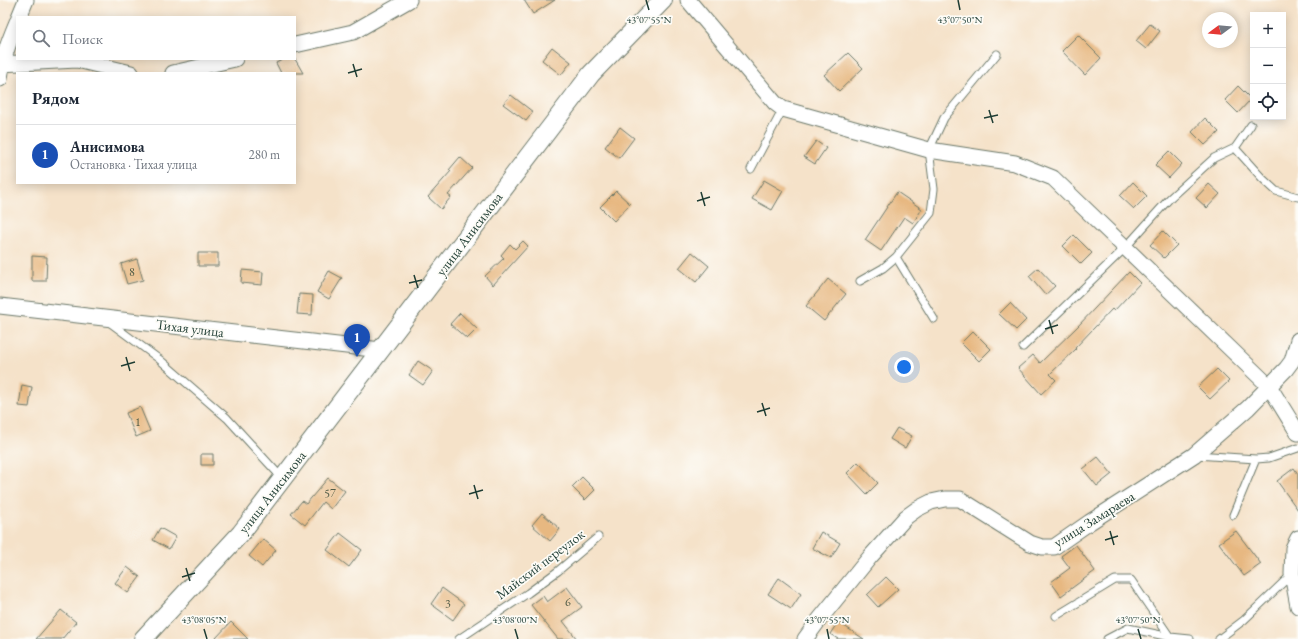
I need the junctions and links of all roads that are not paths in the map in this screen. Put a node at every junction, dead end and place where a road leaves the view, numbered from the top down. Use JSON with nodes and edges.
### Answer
{"nodes":[{"id":1,"x":26,"y":0,"type":"edge"},
{"id":2,"x":409,"y":0,"type":"edge"},
{"id":3,"x":663,"y":0,"type":"edge"},
{"id":4,"x":688,"y":0,"type":"edge"},
{"id":5,"x":19,"y":16,"type":"edge"},
{"id":6,"x":16,"y":24,"type":"edge"},
{"id":7,"x":296,"y":45,"type":"edge"},
{"id":8,"x":997,"y":54,"type":"dead end"},
{"id":9,"x":77,"y":60,"type":"edge"},
{"id":10,"x":77,"y":60,"type":"edge"},
{"id":11,"x":230,"y":60,"type":"edge"},
{"id":12,"x":1,"y":64,"type":"edge"},
{"id":13,"x":127,"y":72,"type":"edge"},
{"id":14,"x":177,"y":72,"type":"edge"},
{"id":15,"x":0,"y":79,"type":"edge"},
{"id":16,"x":783,"y":109,"type":"junction"},
{"id":17,"x":1251,"y":125,"type":"dead end"},
{"id":18,"x":1235,"y":148,"type":"junction"},
{"id":19,"x":930,"y":150,"type":"junction"},
{"id":20,"x":751,"y":169,"type":"dead end"},
{"id":21,"x":1298,"y":197,"type":"edge"},
{"id":22,"x":1125,"y":248,"type":"junction"},
{"id":23,"x":896,"y":257,"type":"junction"},
{"id":24,"x":860,"y":280,"type":"dead end"},
{"id":25,"x":0,"y":306,"type":"edge"},
{"id":26,"x":104,"y":318,"type":"junction"},
{"id":27,"x":934,"y":319,"type":"dead end"},
{"id":28,"x":1298,"y":340,"type":"edge"},
{"id":29,"x":1024,"y":347,"type":"dead end"},
{"id":30,"x":381,"y":350,"type":"junction"},
{"id":31,"x":1268,"y":386,"type":"junction"},
{"id":32,"x":1298,"y":433,"type":"edge"},
{"id":33,"x":1298,"y":448,"type":"edge"},
{"id":34,"x":1194,"y":455,"type":"junction"},
{"id":35,"x":1256,"y":459,"type":"junction"},
{"id":36,"x":282,"y":479,"type":"junction"},
{"id":37,"x":1233,"y":515,"type":"dead end"},
{"id":38,"x":598,"y":536,"type":"dead end"},
{"id":39,"x":1298,"y":538,"type":"edge"},
{"id":40,"x":1292,"y":574,"type":"junction"},
{"id":41,"x":1298,"y":606,"type":"edge"},
{"id":42,"x":1056,"y":616,"type":"dead end"},
{"id":43,"x":1169,"y":638,"type":"edge"},
{"id":44,"x":143,"y":639,"type":"edge"},
{"id":45,"x":459,"y":639,"type":"edge"},
{"id":46,"x":805,"y":639,"type":"edge"},
{"id":47,"x":1107,"y":639,"type":"edge"},
{"id":48,"x":1190,"y":639,"type":"edge"},
{"id":49,"x":1219,"y":639,"type":"edge"}],
"edges":[{"from":1,"to":5,"type":"street"},
{"from":2,"to":7,"type":"street"},
{"from":3,"to":30,"type":"street","name":"улица Анисимова"},
{"from":4,"to":16,"type":"street"},
{"from":6,"to":12,"type":"street"},
{"from":8,"to":19,"type":"lane"},
{"from":9,"to":13,"type":"street"},
{"from":10,"to":12,"type":"street"},
{"from":11,"to":14,"type":"street"},
{"from":12,"to":15,"type":"street"},
{"from":16,"to":19,"type":"street"},
{"from":16,"to":20,"type":"lane"},
{"from":17,"to":18,"type":"lane"},
{"from":18,"to":21,"type":"lane"},
{"from":18,"to":22,"type":"lane"},
{"from":19,"to":22,"type":"street"},
{"from":19,"to":23,"type":"lane"},
{"from":22,"to":29,"type":"lane"},
{"from":22,"to":31,"type":"street"},
{"from":23,"to":24,"type":"lane"},
{"from":23,"to":27,"type":"lane"},
{"from":25,"to":26,"type":"street","name":"Тихая улица"},
{"from":26,"to":30,"type":"street","name":"Тихая улица"},
{"from":26,"to":36,"type":"lane"},
{"from":28,"to":31,"type":"street","name":"улица Замараева"},
{"from":30,"to":36,"type":"street","name":"улица Анисимова"},
{"from":31,"to":32,"type":"street"},
{"from":31,"to":34,"type":"street","name":"улица Замараева"},
{"from":33,"to":35,"type":"lane"},
{"from":34,"to":35,"type":"lane"},
{"from":34,"to":46,"type":"street","name":"улица Замараева"},
{"from":35,"to":37,"type":"lane"},
{"from":36,"to":44,"type":"street","name":"улица Анисимова"},
{"from":38,"to":45,"type":"lane","name":"Майский переулок"},
{"from":39,"to":40,"type":"street"},
{"from":40,"to":41,"type":"street"},
{"from":40,"to":49,"type":"lane"},
{"from":42,"to":43,"type":"lane"},
{"from":43,"to":47,"type":"lane"},
{"from":43,"to":48,"type":"lane"}]}
